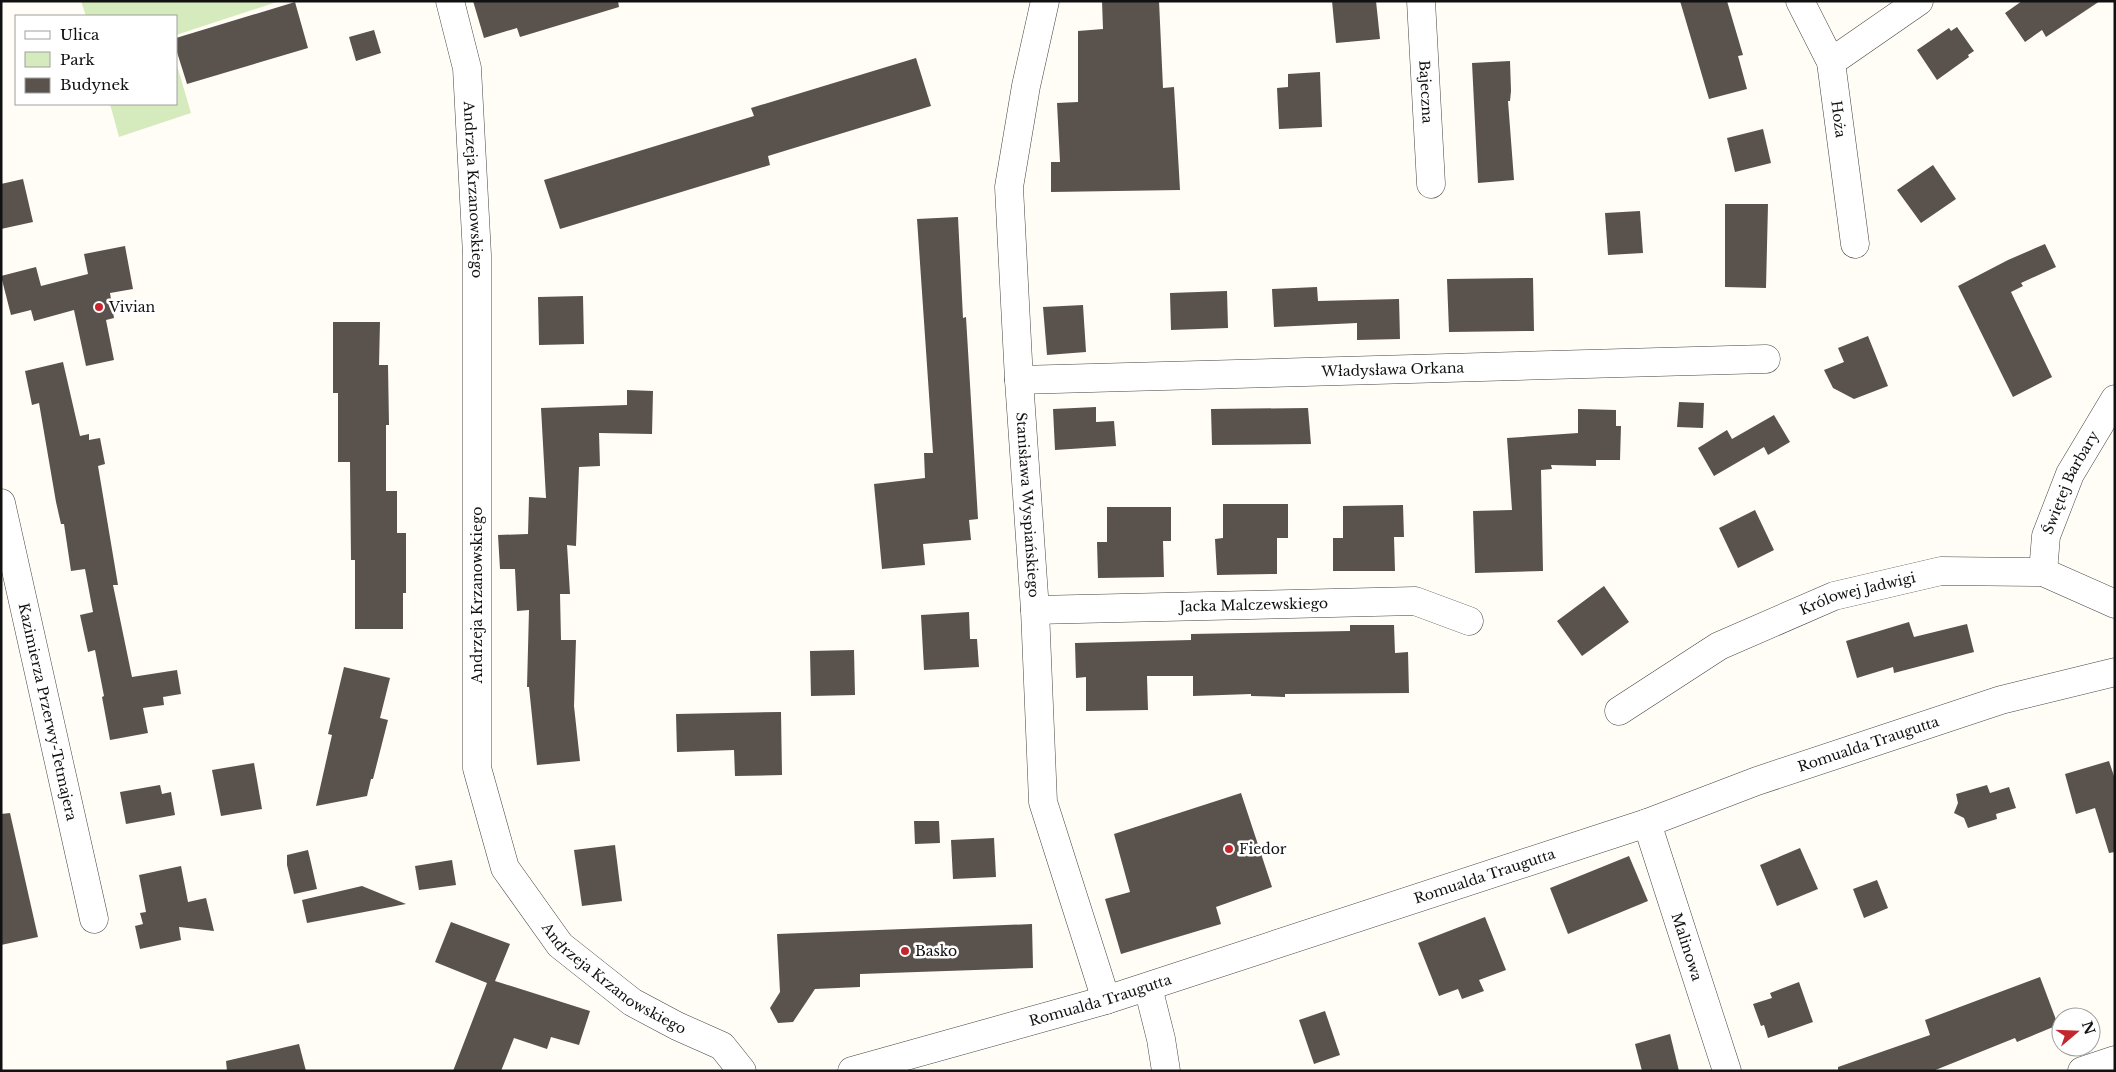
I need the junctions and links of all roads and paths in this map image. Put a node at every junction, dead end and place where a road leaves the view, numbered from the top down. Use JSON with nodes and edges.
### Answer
{"nodes":[{"id":1,"x":450,"y":1,"type":"edge"},
{"id":2,"x":1044,"y":1,"type":"edge"},
{"id":3,"x":1421,"y":1,"type":"edge"},
{"id":4,"x":1800,"y":1,"type":"edge"},
{"id":5,"x":1919,"y":1,"type":"edge"},
{"id":6,"x":1831,"y":62,"type":"junction"},
{"id":7,"x":1431,"y":184,"type":"dead end"},
{"id":8,"x":1855,"y":244,"type":"dead end"},
{"id":9,"x":1766,"y":359,"type":"dead end"},
{"id":10,"x":1019,"y":380,"type":"junction"},
{"id":11,"x":2115,"y":399,"type":"edge"},
{"id":12,"x":1,"y":503,"type":"edge"},
{"id":13,"x":2043,"y":572,"type":"junction"},
{"id":14,"x":2115,"y":604,"type":"edge"},
{"id":15,"x":1035,"y":610,"type":"junction"},
{"id":16,"x":1469,"y":621,"type":"dead end"},
{"id":17,"x":2115,"y":672,"type":"edge"},
{"id":18,"x":1619,"y":711,"type":"dead end"},
{"id":19,"x":1647,"y":823,"type":"junction"},
{"id":20,"x":94,"y":919,"type":"dead end"},
{"id":21,"x":1148,"y":987,"type":"junction"},
{"id":22,"x":1106,"y":1000,"type":"junction"},
{"id":23,"x":2115,"y":1060,"type":"edge"},
{"id":24,"x":742,"y":1071,"type":"edge"},
{"id":25,"x":852,"y":1071,"type":"edge"},
{"id":26,"x":1166,"y":1071,"type":"edge"},
{"id":27,"x":1727,"y":1071,"type":"edge"},
{"id":28,"x":2082,"y":1071,"type":"edge"}],
"edges":[{"from":1,"to":24,"type":"street","name":"Andrzeja Krzanowskiego"},
{"from":2,"to":10,"type":"street","name":"Stanisława Wyspiańskiego"},
{"from":3,"to":7,"type":"street","name":"Bajeczna"},
{"from":4,"to":6,"type":"street","name":"Hoża"},
{"from":5,"to":6,"type":"street"},
{"from":6,"to":8,"type":"street","name":"Hoża"},
{"from":9,"to":10,"type":"street","name":"Władysława Orkana"},
{"from":10,"to":15,"type":"street","name":"Stanisława Wyspiańskiego"},
{"from":11,"to":13,"type":"street","name":"Świętej Barbary"},
{"from":12,"to":20,"type":"street","name":"Kazimierza Przerwy-Tetmajera"},
{"from":13,"to":14,"type":"street","name":"Królowej Jadwigi"},
{"from":13,"to":18,"type":"street","name":"Królowej Jadwigi"},
{"from":15,"to":16,"type":"street","name":"Jacka Malczewskiego"},
{"from":15,"to":22,"type":"street","name":"Stanisława Wyspiańskiego"},
{"from":17,"to":19,"type":"street","name":"Romualda Traugutta"},
{"from":19,"to":21,"type":"street","name":"Romualda Traugutta"},
{"from":19,"to":27,"type":"street","name":"Malinowa"},
{"from":21,"to":22,"type":"street","name":"Romualda Traugutta"},
{"from":21,"to":26,"type":"street"},
{"from":22,"to":25,"type":"street","name":"Romualda Traugutta"},
{"from":23,"to":28,"type":"street"}]}
